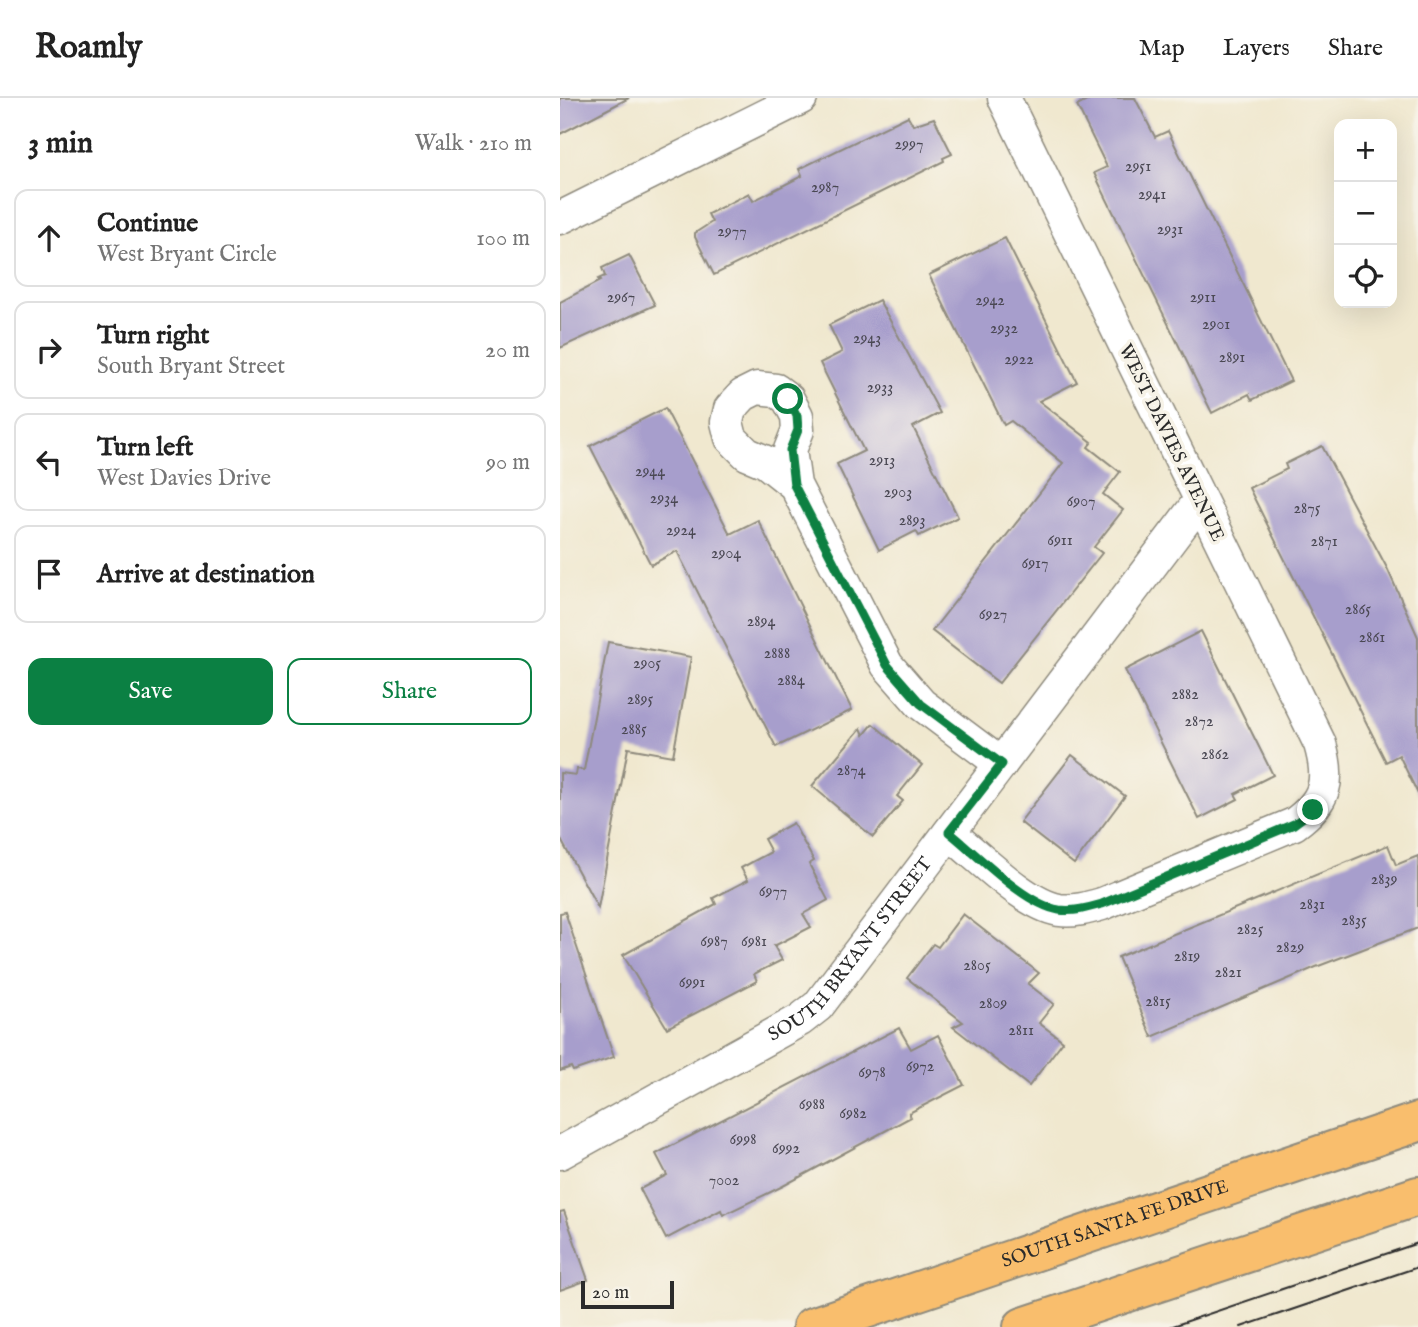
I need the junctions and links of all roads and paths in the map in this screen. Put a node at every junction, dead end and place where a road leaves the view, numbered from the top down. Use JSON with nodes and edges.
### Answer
{"nodes":[{"id":1,"x":801,"y":98,"type":"edge"},
{"id":2,"x":1004,"y":98,"type":"edge"},
{"id":3,"x":560,"y":218,"type":"edge"},
{"id":4,"x":794,"y":485,"type":"dead end"},
{"id":5,"x":1199,"y":502,"type":"junction"},
{"id":6,"x":1002,"y":764,"type":"junction"},
{"id":7,"x":949,"y":832,"type":"junction"},
{"id":8,"x":1418,"y":1122,"type":"edge"},
{"id":9,"x":560,"y":1153,"type":"edge"},
{"id":10,"x":1418,"y":1196,"type":"edge"},
{"id":11,"x":812,"y":1327,"type":"edge"},
{"id":12,"x":1023,"y":1327,"type":"edge"}],
"edges":[{"from":1,"to":3,"type":"street"},
{"from":2,"to":5,"type":"street","name":"WEST DAVIES AVENUE"},
{"from":4,"to":6,"type":"street"},
{"from":5,"to":6,"type":"street","name":"SOUTH BRYANT STREET"},
{"from":5,"to":7,"type":"street","name":"WEST DAVIES AVENUE"},
{"from":6,"to":7,"type":"street","name":"SOUTH BRYANT STREET"},
{"from":7,"to":9,"type":"street","name":"SOUTH BRYANT STREET"},
{"from":8,"to":11,"type":"highway","name":"SOUTH SANTA FE DRIVE"},
{"from":10,"to":12,"type":"highway"}]}
